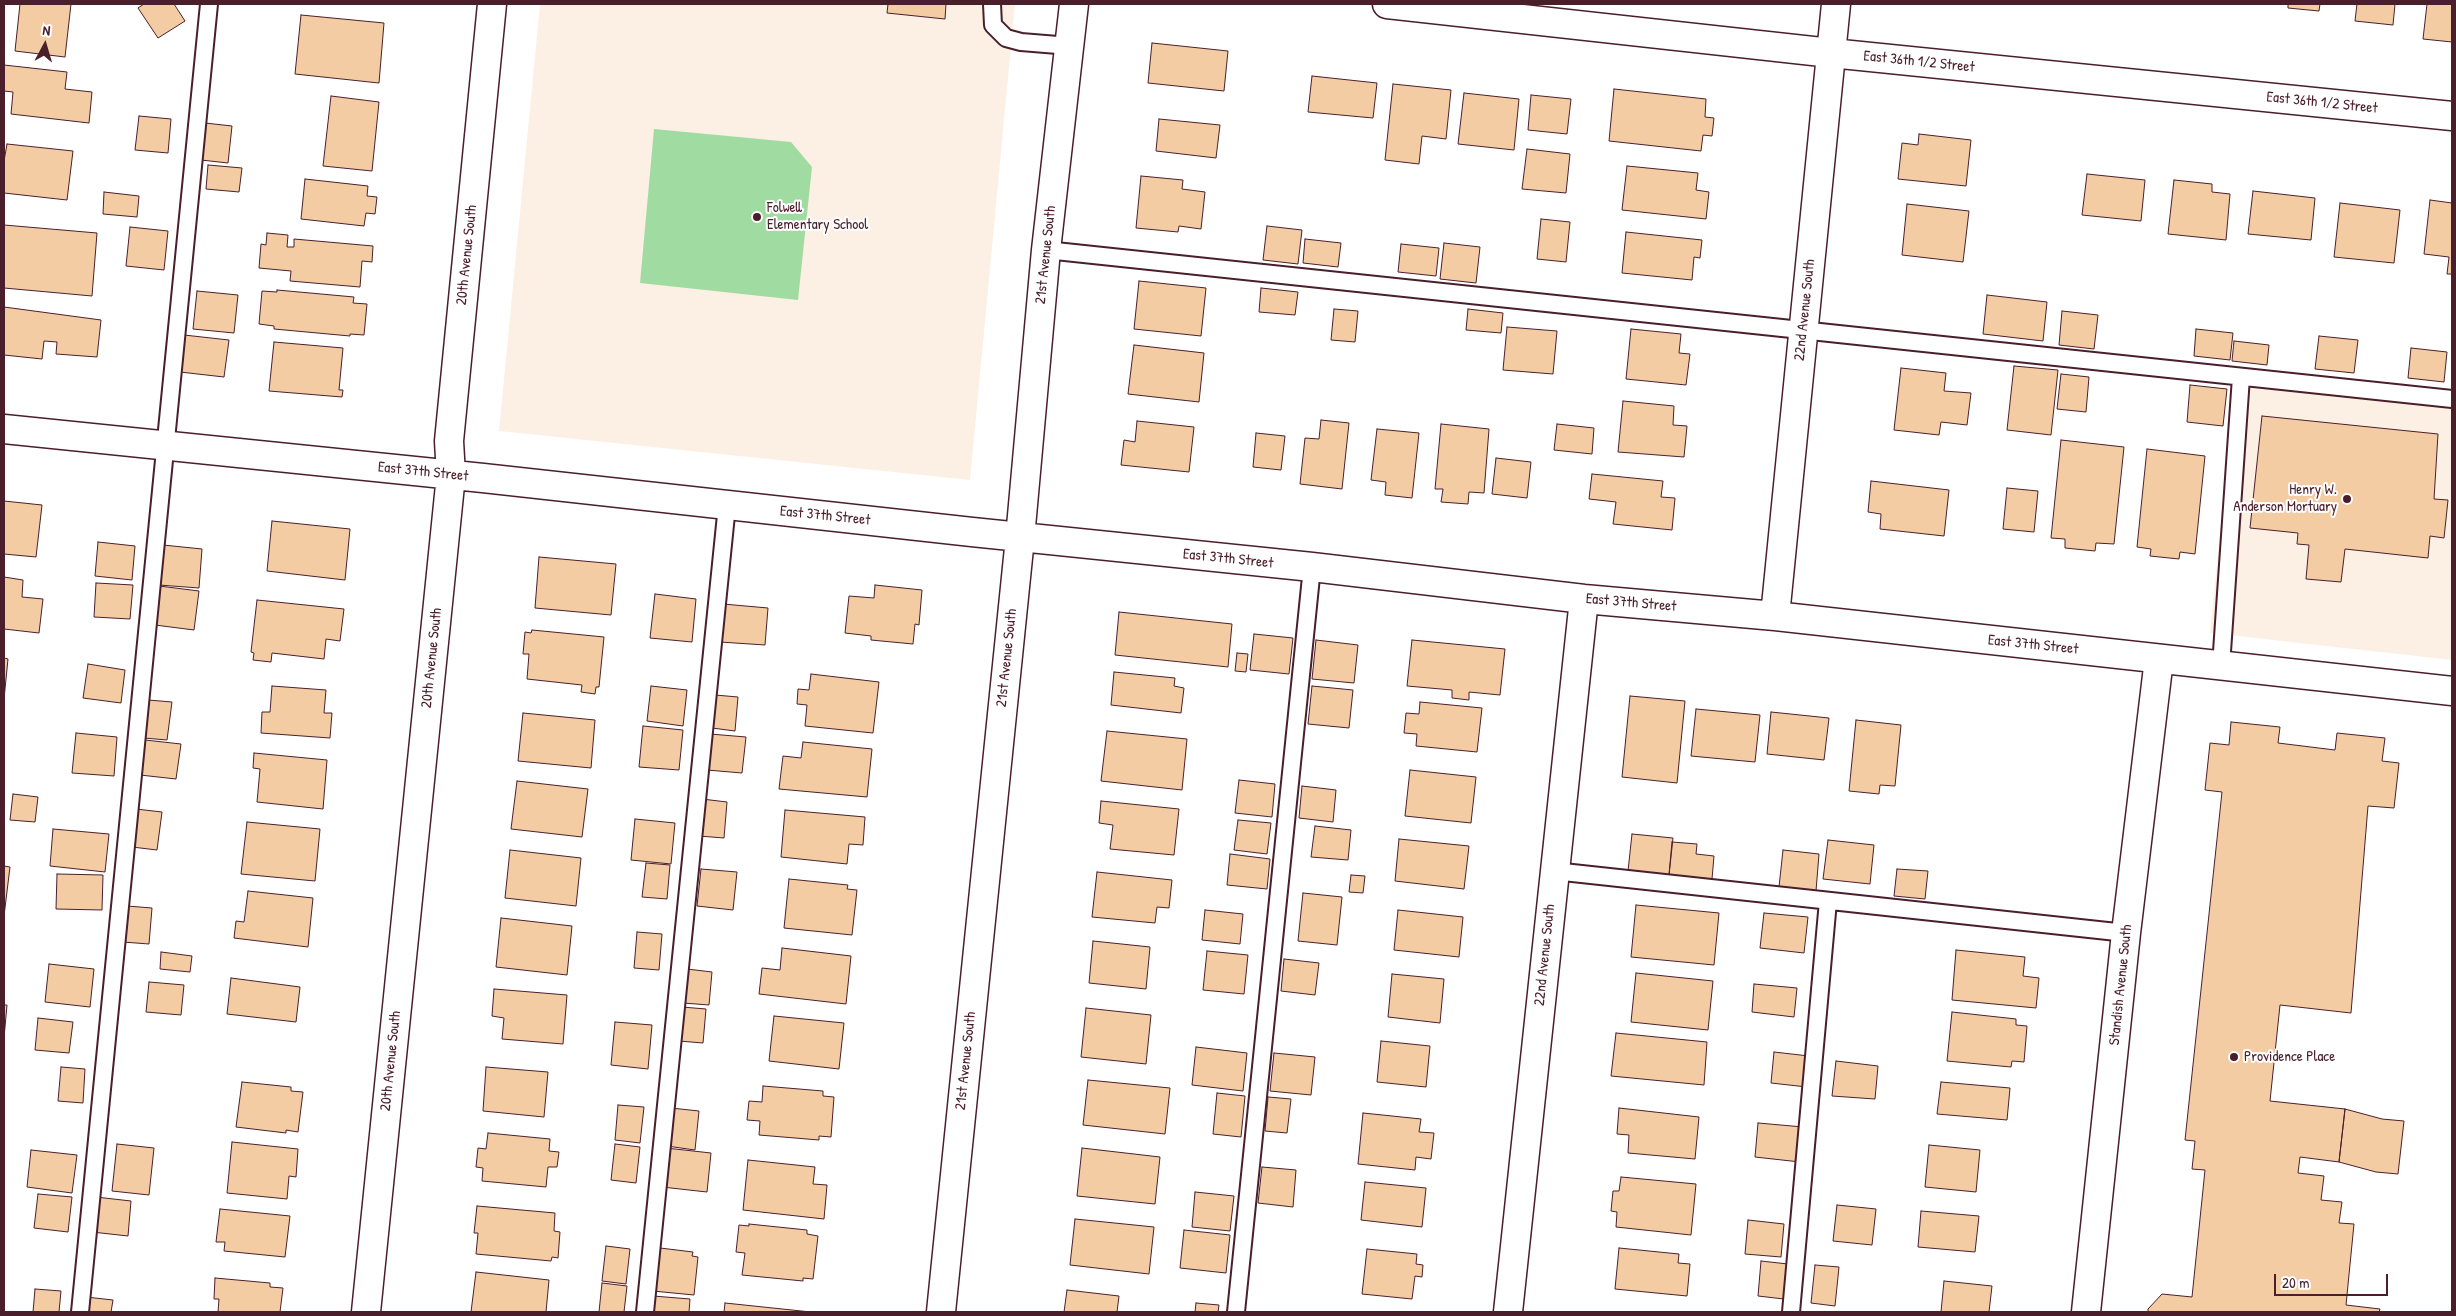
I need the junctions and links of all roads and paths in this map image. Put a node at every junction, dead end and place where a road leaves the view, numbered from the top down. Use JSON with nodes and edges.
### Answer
{"nodes":[{"id":1,"x":208,"y":4,"type":"edge"},
{"id":2,"x":492,"y":4,"type":"edge"},
{"id":3,"x":992,"y":4,"type":"edge"},
{"id":4,"x":1074,"y":4,"type":"edge"},
{"id":5,"x":1387,"y":4,"type":"edge"},
{"id":6,"x":1836,"y":4,"type":"edge"},
{"id":7,"x":1070,"y":46,"type":"junction"},
{"id":8,"x":1831,"y":53,"type":"junction"},
{"id":9,"x":2452,"y":116,"type":"edge"},
{"id":10,"x":1046,"y":250,"type":"junction"},
{"id":11,"x":1804,"y":330,"type":"junction"},
{"id":12,"x":2240,"y":377,"type":"junction"},
{"id":13,"x":2452,"y":399,"type":"edge"},
{"id":14,"x":4,"y":429,"type":"edge"},
{"id":15,"x":164,"y":446,"type":"junction"},
{"id":16,"x":451,"y":475,"type":"junction"},
{"id":17,"x":727,"y":505,"type":"junction"},
{"id":18,"x":1020,"y":538,"type":"junction"},
{"id":19,"x":1312,"y":567,"type":"junction"},
{"id":20,"x":1584,"y":599,"type":"junction"},
{"id":21,"x":1775,"y":616,"type":"junction"},
{"id":22,"x":2159,"y":659,"type":"junction"},
{"id":23,"x":2221,"y":666,"type":"junction"},
{"id":24,"x":2452,"y":691,"type":"edge"},
{"id":25,"x":1554,"y":871,"type":"junction"},
{"id":26,"x":1828,"y":901,"type":"junction"},
{"id":27,"x":2126,"y":933,"type":"junction"},
{"id":28,"x":80,"y":1312,"type":"edge"},
{"id":29,"x":366,"y":1312,"type":"edge"},
{"id":30,"x":645,"y":1312,"type":"edge"},
{"id":31,"x":941,"y":1312,"type":"edge"},
{"id":32,"x":1236,"y":1312,"type":"edge"},
{"id":33,"x":1508,"y":1312,"type":"edge"},
{"id":34,"x":1791,"y":1312,"type":"edge"},
{"id":35,"x":2086,"y":1312,"type":"edge"}],
"edges":[{"from":1,"to":15,"type":"lane"},
{"from":2,"to":16,"type":"street","name":"20th Avenue South"},
{"from":3,"to":7,"type":"lane"},
{"from":4,"to":7,"type":"street","name":"21st Avenue South"},
{"from":5,"to":8,"type":"street","name":"East 36th 1/2 Street"},
{"from":6,"to":8,"type":"street","name":"22nd Avenue South"},
{"from":7,"to":10,"type":"street","name":"21st Avenue South"},
{"from":8,"to":9,"type":"street","name":"East 36th 1/2 Street"},
{"from":8,"to":11,"type":"street","name":"22nd Avenue South"},
{"from":10,"to":11,"type":"lane"},
{"from":10,"to":18,"type":"street","name":"21st Avenue South"},
{"from":11,"to":12,"type":"lane"},
{"from":11,"to":21,"type":"street","name":"22nd Avenue South"},
{"from":12,"to":13,"type":"lane"},
{"from":12,"to":23,"type":"lane"},
{"from":14,"to":15,"type":"street","name":"East 37th Street"},
{"from":15,"to":16,"type":"street","name":"East 37th Street"},
{"from":15,"to":28,"type":"lane"},
{"from":16,"to":17,"type":"street","name":"East 37th Street"},
{"from":16,"to":29,"type":"street","name":"20th Avenue South"},
{"from":17,"to":18,"type":"street","name":"East 37th Street"},
{"from":17,"to":30,"type":"lane"},
{"from":18,"to":19,"type":"street","name":"East 37th Street"},
{"from":18,"to":31,"type":"street","name":"21st Avenue South"},
{"from":19,"to":20,"type":"street","name":"East 37th Street"},
{"from":19,"to":32,"type":"lane"},
{"from":20,"to":21,"type":"street","name":"East 37th Street"},
{"from":20,"to":25,"type":"street","name":"22nd Avenue South"},
{"from":21,"to":22,"type":"street","name":"East 37th Street"},
{"from":22,"to":23,"type":"street","name":"East 37th Street"},
{"from":22,"to":27,"type":"street","name":"Standish Avenue South"},
{"from":23,"to":24,"type":"street","name":"East 37th Street"},
{"from":25,"to":26,"type":"lane"},
{"from":25,"to":33,"type":"street","name":"22nd Avenue South"},
{"from":26,"to":27,"type":"lane"},
{"from":26,"to":34,"type":"lane"},
{"from":27,"to":35,"type":"street","name":"Standish Avenue South"}]}
